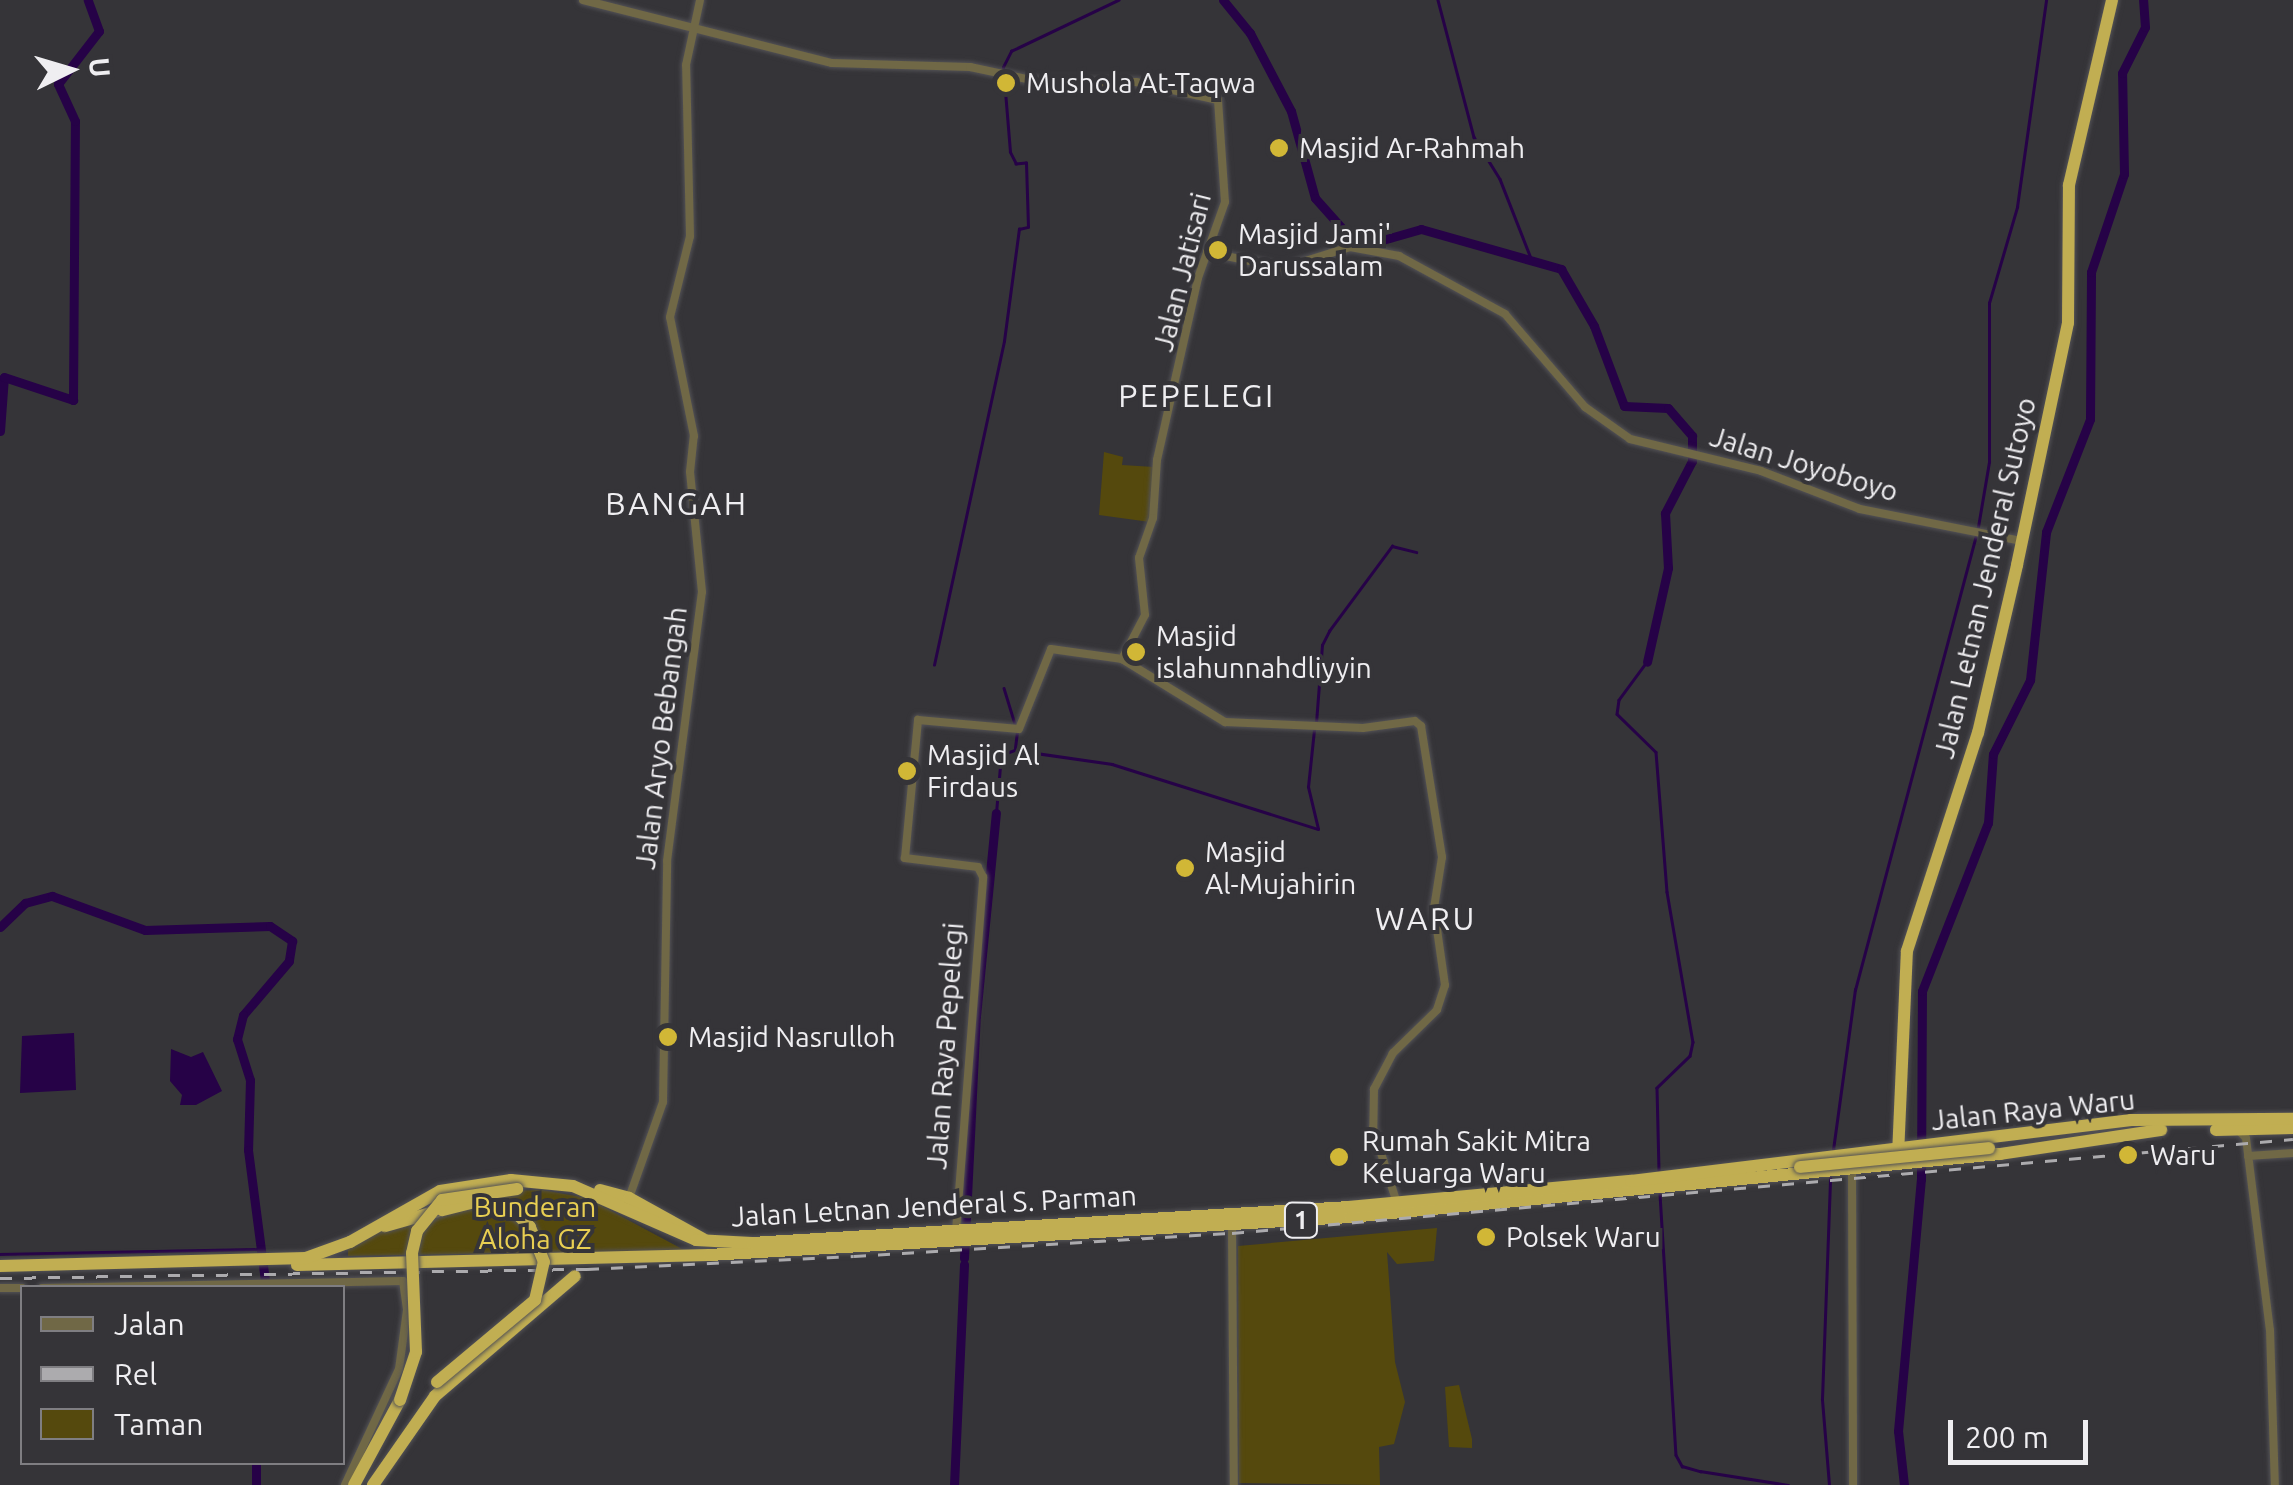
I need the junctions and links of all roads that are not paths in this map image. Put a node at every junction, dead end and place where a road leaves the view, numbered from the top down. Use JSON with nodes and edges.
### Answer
{"nodes":[{"id":1,"x":583,"y":0,"type":"edge"},
{"id":2,"x":700,"y":0,"type":"edge"},
{"id":3,"x":2112,"y":0,"type":"edge"},
{"id":4,"x":692,"y":26,"type":"junction"},
{"id":5,"x":1207,"y":252,"type":"junction"},
{"id":6,"x":2022,"y":541,"type":"junction"},
{"id":7,"x":1122,"y":658,"type":"junction"},
{"id":8,"x":2293,"y":1119,"type":"edge"},
{"id":9,"x":1897,"y":1126,"type":"junction"},
{"id":10,"x":2152,"y":1126,"type":"junction"},
{"id":11,"x":2293,"y":1128,"type":"edge"},
{"id":12,"x":2246,"y":1133,"type":"junction"},
{"id":13,"x":1878,"y":1152,"type":"junction"},
{"id":14,"x":2293,"y":1153,"type":"edge"},
{"id":15,"x":1911,"y":1155,"type":"junction"},
{"id":16,"x":2248,"y":1156,"type":"junction"},
{"id":17,"x":1831,"y":1163,"type":"junction"},
{"id":18,"x":1852,"y":1168,"type":"junction"},
{"id":19,"x":1657,"y":1183,"type":"junction"},
{"id":20,"x":573,"y":1186,"type":"junction"},
{"id":21,"x":1631,"y":1186,"type":"junction"},
{"id":22,"x":590,"y":1193,"type":"junction"},
{"id":23,"x":629,"y":1198,"type":"junction"},
{"id":24,"x":1397,"y":1202,"type":"junction"},
{"id":25,"x":1350,"y":1212,"type":"junction"},
{"id":26,"x":1232,"y":1224,"type":"junction"},
{"id":27,"x":964,"y":1234,"type":"junction"},
{"id":28,"x":680,"y":1235,"type":"junction"},
{"id":29,"x":353,"y":1240,"type":"junction"},
{"id":30,"x":709,"y":1247,"type":"junction"},
{"id":31,"x":685,"y":1256,"type":"junction"},
{"id":32,"x":263,"y":1263,"type":"junction"},
{"id":33,"x":356,"y":1264,"type":"junction"},
{"id":34,"x":0,"y":1270,"type":"edge"},
{"id":35,"x":574,"y":1276,"type":"dead end"},
{"id":36,"x":256,"y":1285,"type":"edge"},
{"id":37,"x":345,"y":1485,"type":"edge"},
{"id":38,"x":354,"y":1485,"type":"edge"},
{"id":39,"x":364,"y":1485,"type":"edge"},
{"id":40,"x":373,"y":1485,"type":"edge"},
{"id":41,"x":1234,"y":1485,"type":"edge"},
{"id":42,"x":1853,"y":1485,"type":"edge"},
{"id":43,"x":2275,"y":1485,"type":"edge"}],
"edges":[{"from":1,"to":4,"type":"street"},
{"from":2,"to":4,"type":"street","name":"Jalan Aryo Bebangah"},
{"from":3,"to":6,"type":"highway","name":"Jalan Letnan Jenderal Sutoyo"},
{"from":4,"to":5,"type":"street","name":"Jalan Jatisari"},
{"from":4,"to":23,"type":"street","name":"Jalan Aryo Bebangah"},
{"from":5,"to":6,"type":"street","name":"Jalan Joyoboyo"},
{"from":5,"to":7,"type":"street","name":"Jalan Jatisari"},
{"from":6,"to":9,"type":"highway","name":"Jalan Letnan Jenderal Sutoyo"},
{"from":7,"to":24,"type":"street"},
{"from":7,"to":27,"type":"street","name":"Jalan Raya Pepelegi"},
{"from":8,"to":10,"type":"highway","name":"Jalan Raya Waru","number":"1"},
{"from":9,"to":13,"type":"highway"},
{"from":9,"to":15,"type":"highway"},
{"from":10,"to":12,"type":"highway","name":"Jalan Raya Waru","number":"1"},
{"from":10,"to":15,"type":"highway","name":"Jalan Raya Waru"},
{"from":10,"to":19,"type":"highway","number":"1","bridge":true},
{"from":11,"to":12,"type":"highway","name":"Jalan Raya Waru","number":"1"},
{"from":12,"to":16,"type":"street"},
{"from":13,"to":15,"type":"highway"},
{"from":13,"to":17,"type":"highway"},
{"from":14,"to":16,"type":"street"},
{"from":15,"to":18,"type":"highway"},
{"from":16,"to":43,"type":"street"},
{"from":17,"to":18,"type":"highway"},
{"from":17,"to":19,"type":"highway"},
{"from":18,"to":42,"type":"street"},
{"from":19,"to":21,"type":"highway","number":"1"},
{"from":20,"to":22,"type":"highway","name":"Jalan Letnan Jenderal S. Parman","number":"1"},
{"from":20,"to":23,"type":"highway"},
{"from":20,"to":29,"type":"highway","name":"Jalan Letnan Jenderal S. Parman","number":"1"},
{"from":21,"to":24,"type":"highway","name":"Jalan Letnan Jenderal S. Parman","number":"1"},
{"from":21,"to":25,"type":"highway","number":"1"},
{"from":22,"to":28,"type":"highway","name":"Jalan Letnan Jenderal S. Parman","number":"1"},
{"from":22,"to":38,"type":"highway","bridge":true},
{"from":23,"to":30,"type":"highway"},
{"from":24,"to":25,"type":"highway","name":"Jalan Letnan Jenderal S. Parman","number":"1"},
{"from":25,"to":26,"type":"highway","number":"1"},
{"from":25,"to":27,"type":"highway","name":"Jalan Letnan Jenderal S. Parman","number":"1"},
{"from":26,"to":27,"type":"highway","number":"1"},
{"from":26,"to":41,"type":"street"},
{"from":27,"to":30,"type":"highway","name":"Jalan Letnan Jenderal S. Parman","number":"1"},
{"from":28,"to":30,"type":"highway","name":"Jalan Letnan Jenderal S. Parman","number":"1"},
{"from":28,"to":31,"type":"highway"},
{"from":29,"to":32,"type":"highway","name":"Jalan Letnan Jenderal S. Parman","number":"1"},
{"from":29,"to":33,"type":"highway"},
{"from":29,"to":39,"type":"highway","bridge":true},
{"from":30,"to":31,"type":"highway","name":"Jalan Letnan Jenderal S. Parman","number":"1"},
{"from":31,"to":33,"type":"highway","name":"Jalan Letnan Jenderal S. Parman","number":"1"},
{"from":32,"to":33,"type":"highway","name":"Jalan Letnan Jenderal S. Parman","number":"1"},
{"from":32,"to":34,"type":"highway","name":"Jalan Letnan Jenderal S. Parman","number":"1"},
{"from":35,"to":40,"type":"highway"},
{"from":36,"to":37,"type":"street"}]}
